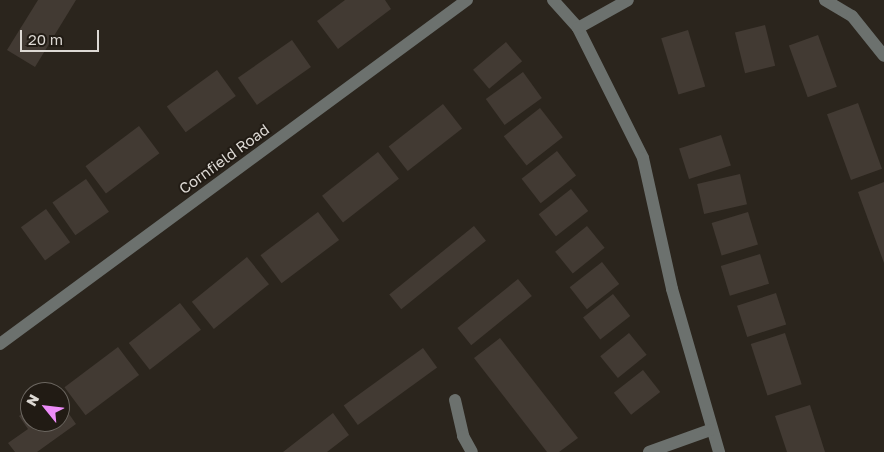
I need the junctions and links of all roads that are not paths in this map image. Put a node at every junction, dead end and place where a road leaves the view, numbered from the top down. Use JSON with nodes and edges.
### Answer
{"nodes":[{"id":1,"x":467,"y":0,"type":"edge"},
{"id":2,"x":553,"y":0,"type":"edge"},
{"id":3,"x":628,"y":0,"type":"edge"},
{"id":4,"x":825,"y":0,"type":"edge"},
{"id":5,"x":578,"y":28,"type":"junction"},
{"id":6,"x":884,"y":56,"type":"edge"},
{"id":7,"x":0,"y":344,"type":"edge"},
{"id":8,"x":455,"y":400,"type":"dead end"},
{"id":9,"x":710,"y":430,"type":"junction"},
{"id":10,"x":472,"y":452,"type":"edge"},
{"id":11,"x":649,"y":452,"type":"edge"},
{"id":12,"x":719,"y":452,"type":"edge"}],
"edges":[{"from":1,"to":7,"type":"street","name":"Cornfield Road"},
{"from":2,"to":5,"type":"street"},
{"from":3,"to":5,"type":"street"},
{"from":4,"to":6,"type":"street"},
{"from":5,"to":9,"type":"street"},
{"from":8,"to":10,"type":"street"},
{"from":9,"to":11,"type":"street"},
{"from":9,"to":12,"type":"street"}]}
